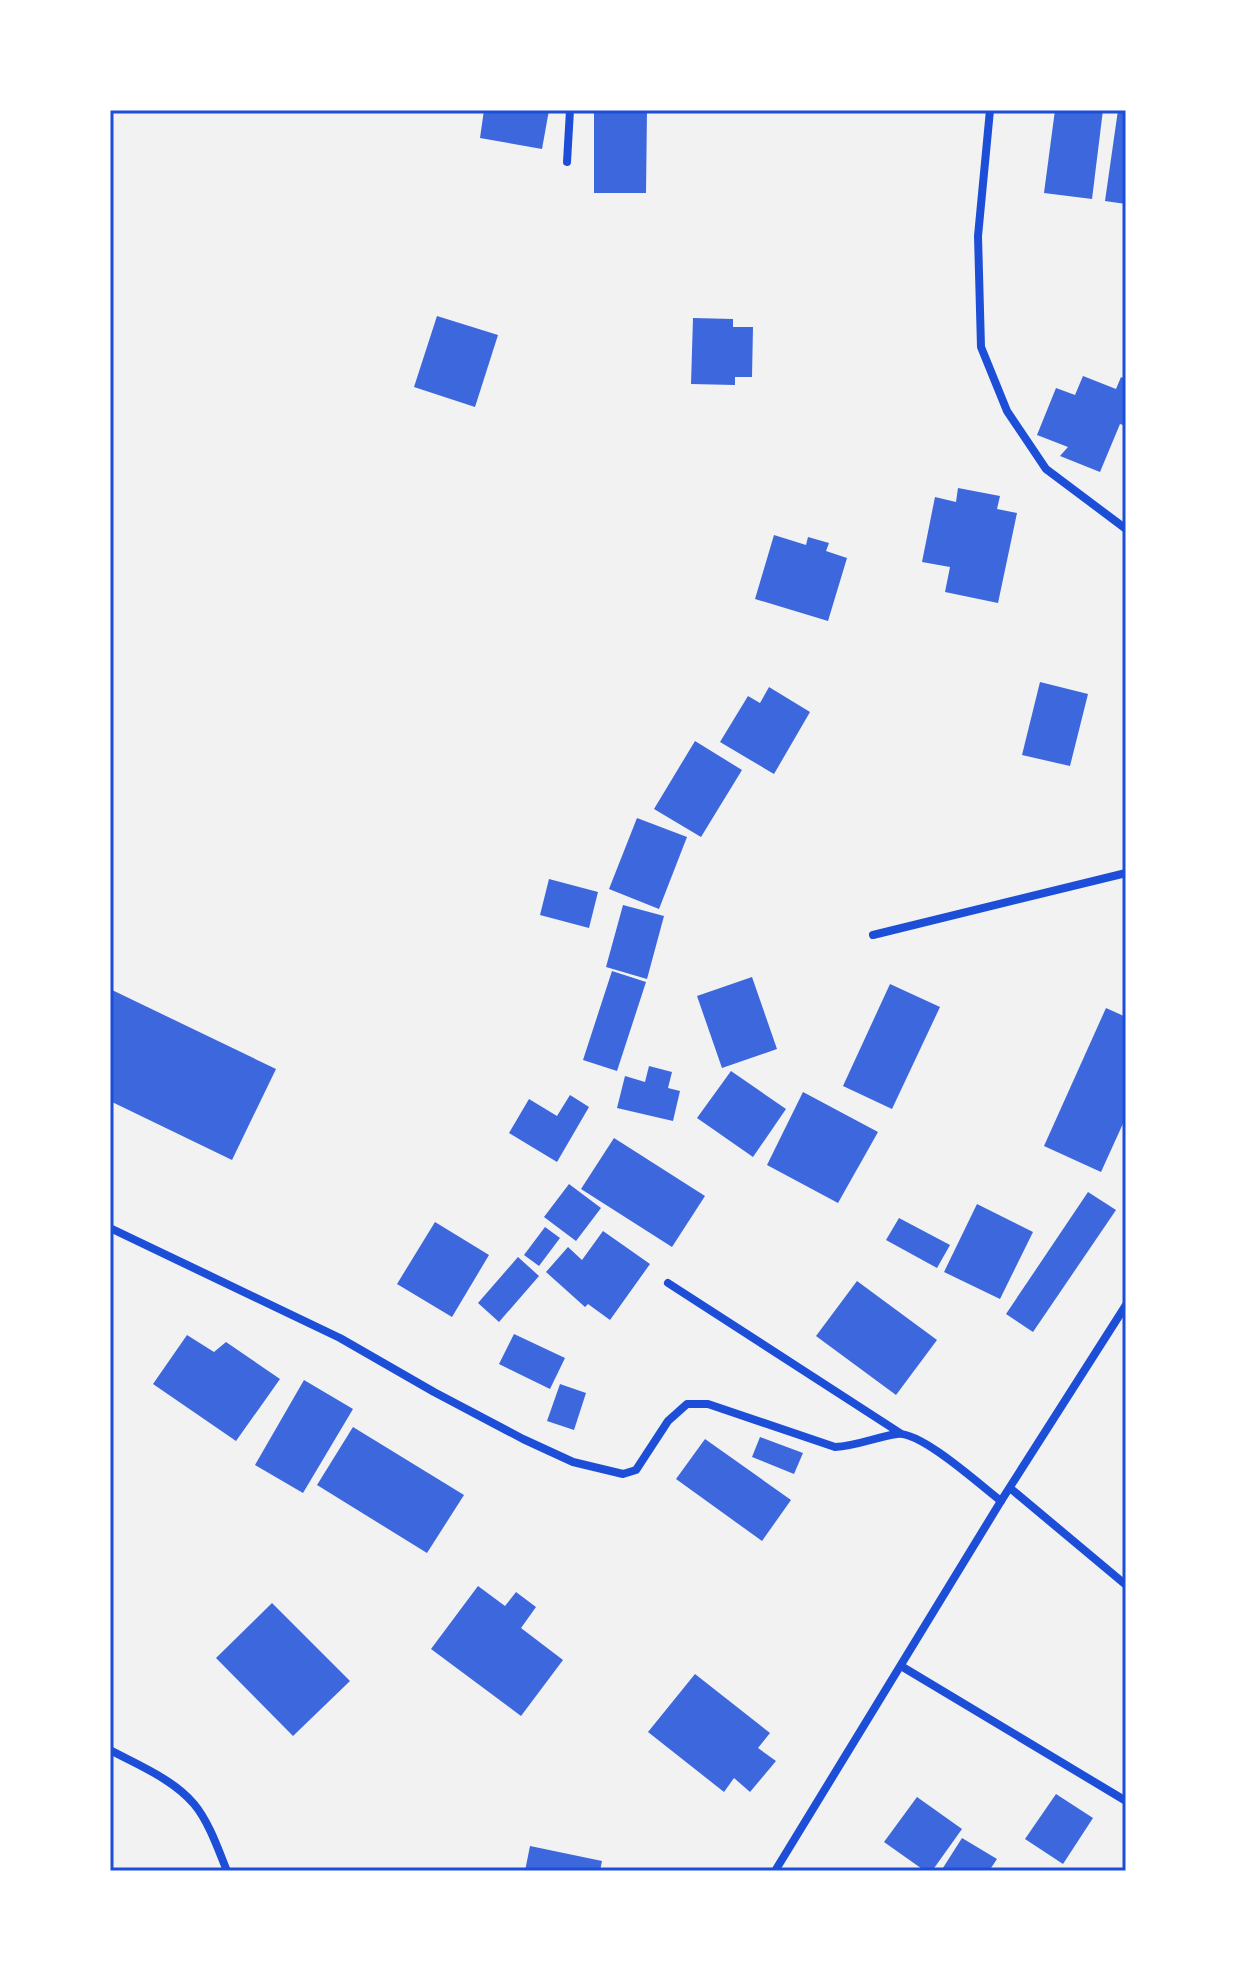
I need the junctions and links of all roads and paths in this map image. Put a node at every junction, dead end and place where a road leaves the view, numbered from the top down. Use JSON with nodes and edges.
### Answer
{"nodes":[{"id":1,"x":570,"y":110,"type":"edge"},
{"id":2,"x":990,"y":110,"type":"edge"},
{"id":3,"x":567,"y":162,"type":"dead end"},
{"id":4,"x":1126,"y":529,"type":"edge"},
{"id":5,"x":1126,"y":873,"type":"edge"},
{"id":6,"x":873,"y":935,"type":"dead end"},
{"id":7,"x":110,"y":1228,"type":"edge"},
{"id":8,"x":668,"y":1283,"type":"dead end"},
{"id":9,"x":1126,"y":1305,"type":"edge"},
{"id":10,"x":900,"y":1433,"type":"junction"},
{"id":11,"x":1010,"y":1488,"type":"junction"},
{"id":12,"x":1001,"y":1501,"type":"junction"},
{"id":13,"x":1126,"y":1585,"type":"edge"},
{"id":14,"x":901,"y":1666,"type":"junction"},
{"id":15,"x":110,"y":1750,"type":"edge"},
{"id":16,"x":1126,"y":1801,"type":"edge"},
{"id":17,"x":227,"y":1871,"type":"edge"},
{"id":18,"x":775,"y":1871,"type":"edge"}],
"edges":[{"from":1,"to":3,"type":"street"},
{"from":2,"to":4,"type":"street"},
{"from":5,"to":6,"type":"street"},
{"from":7,"to":10,"type":"street"},
{"from":8,"to":10,"type":"street"},
{"from":9,"to":11,"type":"street"},
{"from":10,"to":12,"type":"street"},
{"from":11,"to":12,"type":"street"},
{"from":11,"to":13,"type":"street"},
{"from":12,"to":14,"type":"street"},
{"from":14,"to":16,"type":"street"},
{"from":14,"to":18,"type":"street"},
{"from":15,"to":17,"type":"street"}]}
